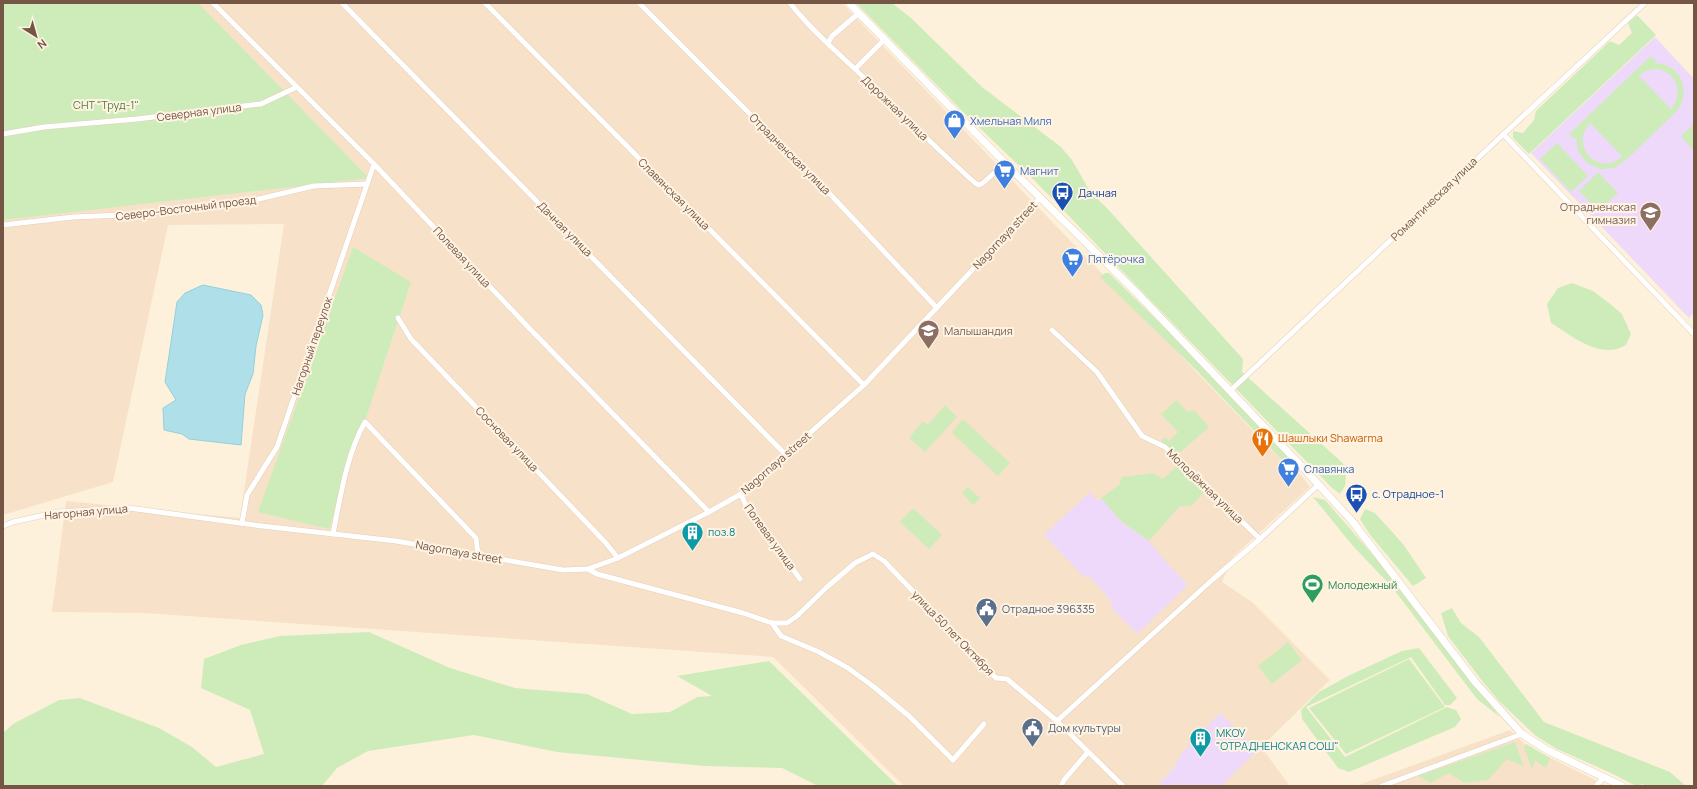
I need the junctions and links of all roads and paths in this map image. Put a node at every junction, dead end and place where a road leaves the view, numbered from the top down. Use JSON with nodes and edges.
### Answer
{"nodes":[{"id":1,"x":213,"y":3,"type":"edge"},
{"id":2,"x":342,"y":3,"type":"edge"},
{"id":3,"x":485,"y":3,"type":"edge"},
{"id":4,"x":639,"y":3,"type":"edge"},
{"id":5,"x":790,"y":3,"type":"edge"},
{"id":6,"x":849,"y":3,"type":"edge"},
{"id":7,"x":1645,"y":3,"type":"edge"},
{"id":8,"x":858,"y":13,"type":"junction"},
{"id":9,"x":885,"y":39,"type":"junction"},
{"id":10,"x":828,"y":43,"type":"junction"},
{"id":11,"x":855,"y":69,"type":"junction"},
{"id":12,"x":297,"y":87,"type":"junction"},
{"id":13,"x":3,"y":134,"type":"edge"},
{"id":14,"x":1503,"y":134,"type":"junction"},
{"id":15,"x":1005,"y":163,"type":"junction"},
{"id":16,"x":374,"y":164,"type":"junction"},
{"id":17,"x":367,"y":184,"type":"junction"},
{"id":18,"x":1040,"y":198,"type":"junction"},
{"id":19,"x":3,"y":225,"type":"edge"},
{"id":20,"x":937,"y":308,"type":"junction"},
{"id":21,"x":398,"y":318,"type":"dead end"},
{"id":22,"x":1052,"y":330,"type":"dead end"},
{"id":23,"x":1694,"y":334,"type":"edge"},
{"id":24,"x":864,"y":385,"type":"junction"},
{"id":25,"x":1230,"y":391,"type":"junction"},
{"id":26,"x":786,"y":455,"type":"junction"},
{"id":27,"x":1318,"y":484,"type":"junction"},
{"id":28,"x":741,"y":494,"type":"junction"},
{"id":29,"x":710,"y":512,"type":"junction"},
{"id":30,"x":242,"y":523,"type":"junction"},
{"id":31,"x":3,"y":526,"type":"edge"},
{"id":32,"x":333,"y":534,"type":"junction"},
{"id":33,"x":1260,"y":539,"type":"junction"},
{"id":34,"x":478,"y":555,"type":"junction"},
{"id":35,"x":618,"y":558,"type":"junction"},
{"id":36,"x":588,"y":569,"type":"junction"},
{"id":37,"x":800,"y":579,"type":"dead end"},
{"id":38,"x":772,"y":623,"type":"junction"},
{"id":39,"x":1057,"y":721,"type":"junction"},
{"id":40,"x":984,"y":724,"type":"dead end"},
{"id":41,"x":1522,"y":734,"type":"junction"},
{"id":42,"x":1088,"y":752,"type":"junction"},
{"id":43,"x":1604,"y":777,"type":"junction"},
{"id":44,"x":1061,"y":786,"type":"edge"},
{"id":45,"x":1124,"y":786,"type":"edge"},
{"id":46,"x":1382,"y":786,"type":"edge"},
{"id":47,"x":1596,"y":786,"type":"edge"},
{"id":48,"x":1622,"y":786,"type":"edge"}],
"edges":[{"from":1,"to":12,"type":"street","name":"Полевая улица"},
{"from":2,"to":26,"type":"street","name":"Дачная улица"},
{"from":3,"to":24,"type":"street","name":"Славянская улица"},
{"from":4,"to":20,"type":"street","name":"Отрадненская улица"},
{"from":5,"to":10,"type":"street","name":"Дорожная улица"},
{"from":6,"to":8,"type":"street"},
{"from":7,"to":14,"type":"street","name":"Романтическая улица"},
{"from":8,"to":9,"type":"street"},
{"from":8,"to":10,"type":"street"},
{"from":9,"to":11,"type":"street"},
{"from":9,"to":15,"type":"street"},
{"from":10,"to":11,"type":"street","name":"Дорожная улица"},
{"from":11,"to":15,"type":"street","name":"Дорожная улица"},
{"from":12,"to":13,"type":"street","name":"Северная улица"},
{"from":12,"to":16,"type":"street","name":"Полевая улица"},
{"from":14,"to":23,"type":"street"},
{"from":14,"to":25,"type":"street","name":"Романтическая улица"},
{"from":15,"to":18,"type":"street"},
{"from":16,"to":17,"type":"street","name":"Нагорный переулок"},
{"from":16,"to":29,"type":"street","name":"Полевая улица"},
{"from":17,"to":19,"type":"street","name":"Северо-Восточный проезд"},
{"from":17,"to":30,"type":"street","name":"Нагорный переулок"},
{"from":18,"to":20,"type":"street","name":"Nagornaya street"},
{"from":18,"to":25,"type":"street"},
{"from":20,"to":24,"type":"street","name":"Nagornaya street"},
{"from":21,"to":35,"type":"street","name":"Сосновая улица"},
{"from":22,"to":33,"type":"street","name":"Молодёжная улица"},
{"from":24,"to":26,"type":"street","name":"Nagornaya street"},
{"from":25,"to":27,"type":"street"},
{"from":26,"to":28,"type":"street","name":"Nagornaya street"},
{"from":27,"to":33,"type":"street"},
{"from":27,"to":41,"type":"street"},
{"from":28,"to":29,"type":"street","name":"Nagornaya street"},
{"from":28,"to":37,"type":"street","name":"Полевая улица"},
{"from":29,"to":35,"type":"street","name":"Nagornaya street"},
{"from":30,"to":31,"type":"street","name":"Нагорная улица"},
{"from":30,"to":32,"type":"street","name":"Nagornaya street"},
{"from":32,"to":34,"type":"street","name":"Nagornaya street"},
{"from":32,"to":34,"type":"street"},
{"from":33,"to":39,"type":"street"},
{"from":34,"to":36,"type":"street","name":"Nagornaya street"},
{"from":35,"to":36,"type":"street","name":"Nagornaya street"},
{"from":36,"to":38,"type":"street"},
{"from":38,"to":39,"type":"street","name":"улица 50 лет Октября"},
{"from":38,"to":40,"type":"street"},
{"from":39,"to":42,"type":"street","name":"улица 50 лет Октября"},
{"from":41,"to":43,"type":"street"},
{"from":41,"to":46,"type":"street"},
{"from":42,"to":44,"type":"street"},
{"from":42,"to":45,"type":"street","name":"улица 50 лет Октября"},
{"from":43,"to":47,"type":"street"},
{"from":43,"to":48,"type":"street"}]}
